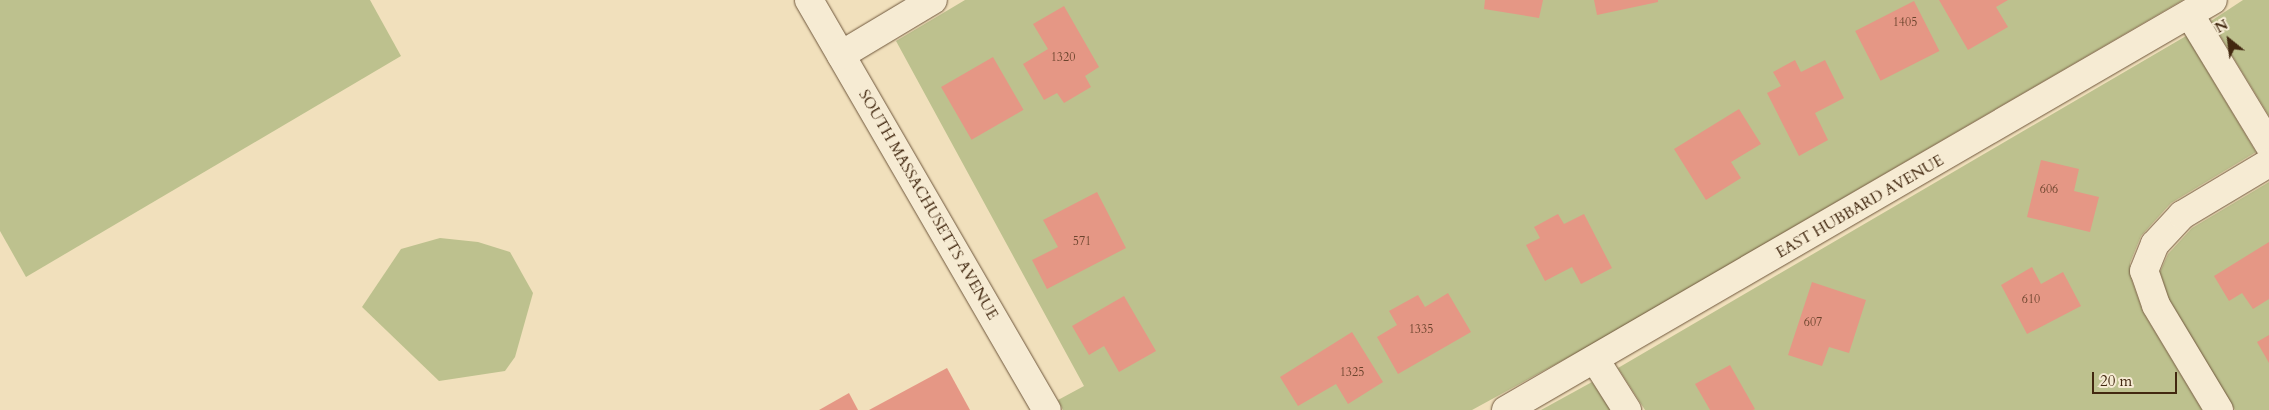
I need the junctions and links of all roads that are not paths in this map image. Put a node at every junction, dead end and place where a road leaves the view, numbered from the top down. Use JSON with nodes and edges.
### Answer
{"nodes":[{"id":1,"x":809,"y":0,"type":"edge"},
{"id":2,"x":933,"y":0,"type":"edge"},
{"id":3,"x":2213,"y":0,"type":"edge"},
{"id":4,"x":2190,"y":15,"type":"junction"},
{"id":5,"x":841,"y":55,"type":"junction"},
{"id":6,"x":2269,"y":145,"type":"edge"},
{"id":7,"x":2269,"y":163,"type":"edge"},
{"id":8,"x":1596,"y":361,"type":"junction"},
{"id":9,"x":1040,"y":408,"type":"edge"},
{"id":10,"x":1506,"y":410,"type":"edge"},
{"id":11,"x":1627,"y":410,"type":"edge"},
{"id":12,"x":2219,"y":410,"type":"edge"}],
"edges":[{"from":1,"to":5,"type":"street","name":"SOUTH MASSACHUSETTS AVENUE"},
{"from":2,"to":5,"type":"street"},
{"from":3,"to":4,"type":"street","name":"EAST HUBBARD AVENUE"},
{"from":4,"to":6,"type":"street"},
{"from":4,"to":8,"type":"street","name":"EAST HUBBARD AVENUE"},
{"from":5,"to":9,"type":"street","name":"SOUTH MASSACHUSETTS AVENUE"},
{"from":7,"to":12,"type":"street"},
{"from":8,"to":10,"type":"street","name":"EAST HUBBARD AVENUE"},
{"from":8,"to":11,"type":"street"}]}
